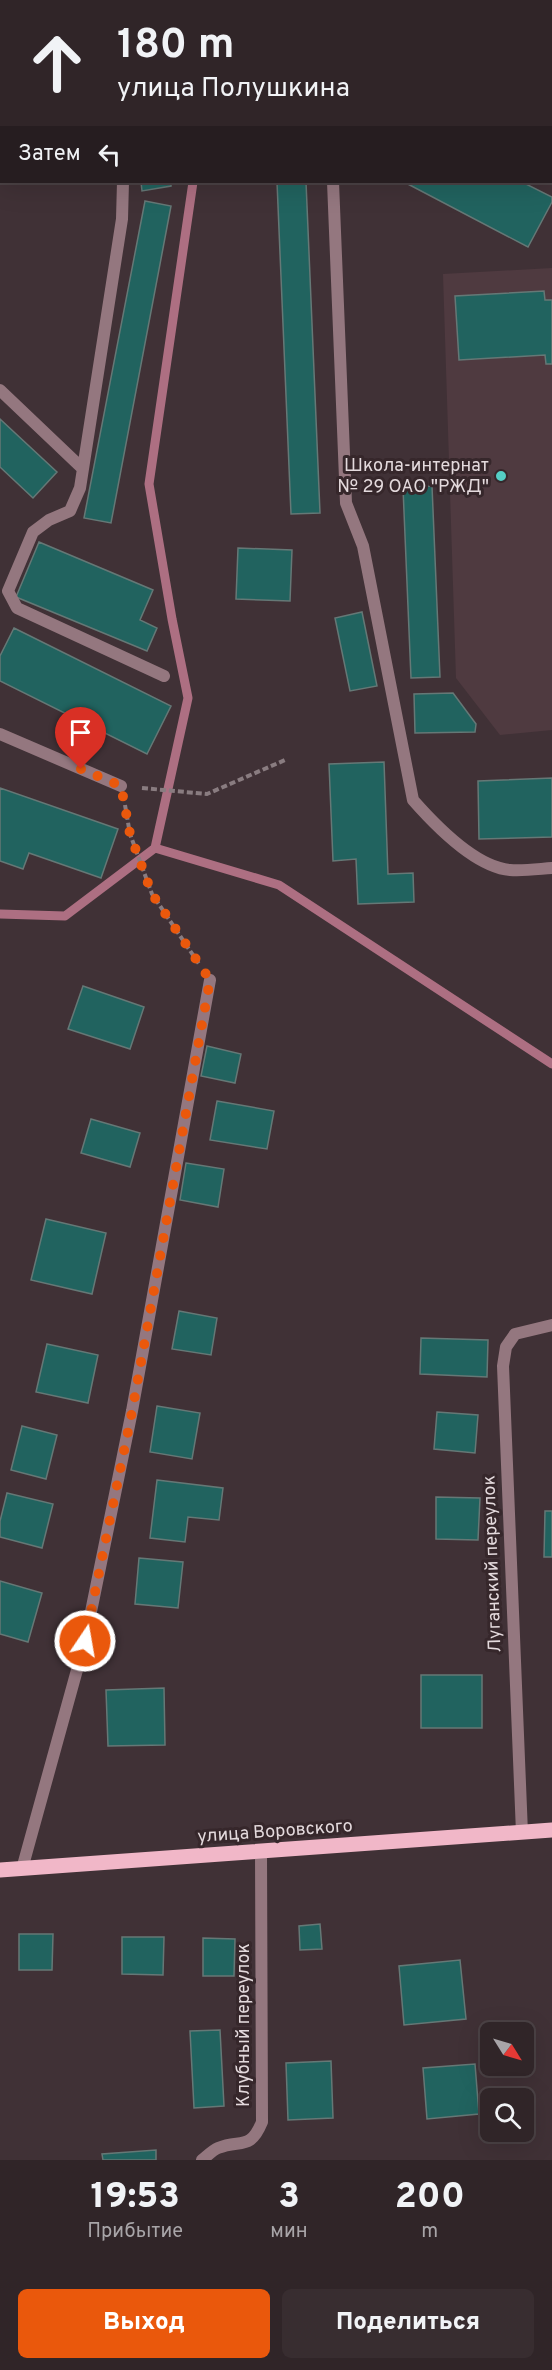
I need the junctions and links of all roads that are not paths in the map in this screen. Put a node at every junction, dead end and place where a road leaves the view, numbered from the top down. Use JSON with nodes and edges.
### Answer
{"nodes":[{"id":1,"x":123,"y":183,"type":"edge"},
{"id":2,"x":333,"y":183,"type":"edge"},
{"id":3,"x":0,"y":390,"type":"edge"},
{"id":4,"x":83,"y":469,"type":"junction"},
{"id":5,"x":164,"y":676,"type":"dead end"},
{"id":6,"x":0,"y":734,"type":"edge"},
{"id":7,"x":121,"y":786,"type":"road end"},
{"id":8,"x":552,"y":868,"type":"edge"},
{"id":9,"x":210,"y":980,"type":"road end"},
{"id":10,"x":552,"y":1325,"type":"edge"},
{"id":11,"x":552,"y":1830,"type":"edge"},
{"id":12,"x":522,"y":1833,"type":"junction"},
{"id":13,"x":261,"y":1852,"type":"junction"},
{"id":14,"x":21,"y":1869,"type":"junction"},
{"id":15,"x":0,"y":1870,"type":"edge"},
{"id":16,"x":202,"y":2160,"type":"edge"}],
"edges":[{"from":1,"to":4,"type":"street"},
{"from":2,"to":8,"type":"street"},
{"from":3,"to":4,"type":"street"},
{"from":4,"to":5,"type":"street"},
{"from":6,"to":7,"type":"street"},
{"from":9,"to":14,"type":"street"},
{"from":10,"to":12,"type":"street","name":"Луганский переулок"},
{"from":11,"to":12,"type":"main road","name":"улица Воровского"},
{"from":12,"to":13,"type":"main road","name":"улица Воровского"},
{"from":13,"to":14,"type":"main road","name":"улица Воровского"},
{"from":13,"to":16,"type":"street","name":"Клубный переулок"},
{"from":14,"to":15,"type":"main road","name":"улица Воровского"}]}
